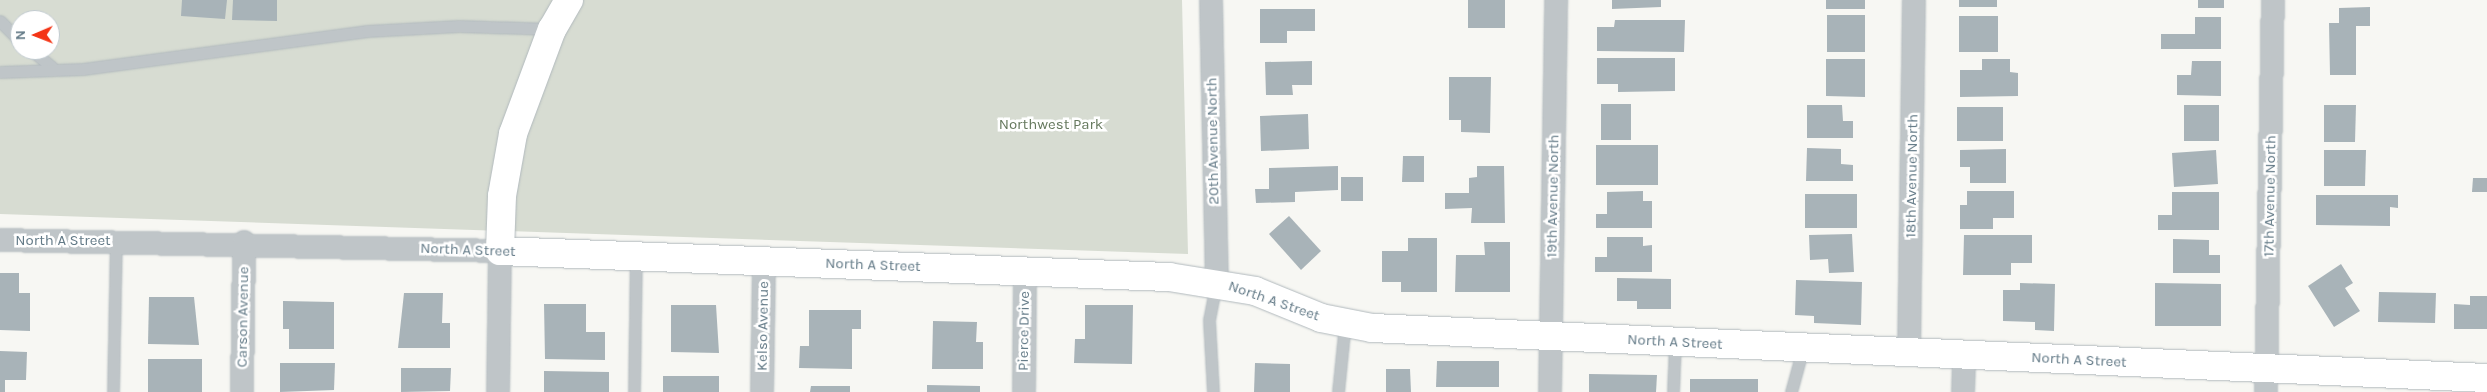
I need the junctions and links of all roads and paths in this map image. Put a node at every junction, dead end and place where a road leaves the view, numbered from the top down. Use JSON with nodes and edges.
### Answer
{"nodes":[{"id":1,"x":569,"y":0,"type":"edge"},
{"id":2,"x":1211,"y":0,"type":"edge"},
{"id":3,"x":1556,"y":0,"type":"edge"},
{"id":4,"x":1914,"y":0,"type":"edge"},
{"id":5,"x":2273,"y":0,"type":"edge"},
{"id":6,"x":0,"y":21,"type":"edge"},
{"id":7,"x":552,"y":28,"type":"junction"},
{"id":8,"x":10,"y":31,"type":"edge"},
{"id":9,"x":43,"y":60,"type":"edge"},
{"id":10,"x":52,"y":67,"type":"junction"},
{"id":11,"x":0,"y":72,"type":"edge"},
{"id":12,"x":0,"y":240,"type":"edge"},
{"id":13,"x":116,"y":241,"type":"junction"},
{"id":14,"x":244,"y":242,"type":"junction"},
{"id":15,"x":500,"y":251,"type":"junction"},
{"id":16,"x":636,"y":256,"type":"junction"},
{"id":17,"x":764,"y":261,"type":"junction"},
{"id":18,"x":1025,"y":270,"type":"junction"},
{"id":19,"x":1217,"y":282,"type":"junction"},
{"id":20,"x":1345,"y":323,"type":"junction"},
{"id":21,"x":1551,"y":336,"type":"junction"},
{"id":22,"x":1675,"y":342,"type":"junction"},
{"id":23,"x":1803,"y":348,"type":"junction"},
{"id":24,"x":1909,"y":353,"type":"junction"},
{"id":25,"x":1964,"y":355,"type":"junction"},
{"id":26,"x":2487,"y":378,"type":"edge"},
{"id":27,"x":2267,"y":380,"type":"edge"},
{"id":28,"x":2441,"y":384,"type":"edge"},
{"id":29,"x":113,"y":392,"type":"edge"},
{"id":30,"x":242,"y":392,"type":"edge"},
{"id":31,"x":498,"y":392,"type":"edge"},
{"id":32,"x":634,"y":392,"type":"edge"},
{"id":33,"x":762,"y":392,"type":"edge"},
{"id":34,"x":1024,"y":392,"type":"edge"},
{"id":35,"x":1213,"y":392,"type":"edge"},
{"id":36,"x":1338,"y":392,"type":"edge"},
{"id":37,"x":1550,"y":392,"type":"edge"},
{"id":38,"x":1673,"y":392,"type":"edge"},
{"id":39,"x":1790,"y":392,"type":"edge"},
{"id":40,"x":1964,"y":392,"type":"edge"}],
"edges":[{"from":1,"to":7,"type":"street"},
{"from":2,"to":19,"type":"street","name":"20th Avenue North"},
{"from":3,"to":21,"type":"street","name":"19th Avenue North"},
{"from":4,"to":24,"type":"street","name":"18th Avenue North"},
{"from":5,"to":27,"type":"street","name":"17th Avenue North"},
{"from":6,"to":8,"type":"lane"},
{"from":7,"to":10,"type":"lane"},
{"from":7,"to":15,"type":"street"},
{"from":9,"to":10,"type":"lane"},
{"from":10,"to":11,"type":"lane"},
{"from":12,"to":13,"type":"street","name":"North A Street"},
{"from":13,"to":14,"type":"street","name":"North A Street"},
{"from":13,"to":29,"type":"lane"},
{"from":14,"to":15,"type":"street","name":"North A Street"},
{"from":14,"to":30,"type":"street","name":"Carson Avenue"},
{"from":15,"to":16,"type":"street","name":"North A Street"},
{"from":15,"to":31,"type":"street"},
{"from":16,"to":17,"type":"street","name":"North A Street"},
{"from":16,"to":32,"type":"lane"},
{"from":17,"to":18,"type":"street","name":"North A Street"},
{"from":17,"to":33,"type":"street","name":"Kelso Avenue"},
{"from":18,"to":19,"type":"street","name":"North A Street"},
{"from":18,"to":34,"type":"street","name":"Pierce Drive"},
{"from":19,"to":20,"type":"street","name":"North A Street"},
{"from":19,"to":35,"type":"lane"},
{"from":20,"to":21,"type":"street","name":"North A Street"},
{"from":20,"to":36,"type":"lane"},
{"from":21,"to":22,"type":"street","name":"North A Street"},
{"from":21,"to":37,"type":"street","name":"19th Avenue North"},
{"from":22,"to":23,"type":"street","name":"North A Street"},
{"from":22,"to":38,"type":"lane"},
{"from":23,"to":24,"type":"street","name":"North A Street"},
{"from":23,"to":39,"type":"lane"},
{"from":24,"to":25,"type":"street","name":"North A Street"},
{"from":25,"to":27,"type":"street","name":"North A Street"},
{"from":25,"to":40,"type":"street"},
{"from":26,"to":28,"type":"street","name":"North A Street"},
{"from":27,"to":28,"type":"street","name":"North A Street"}]}
